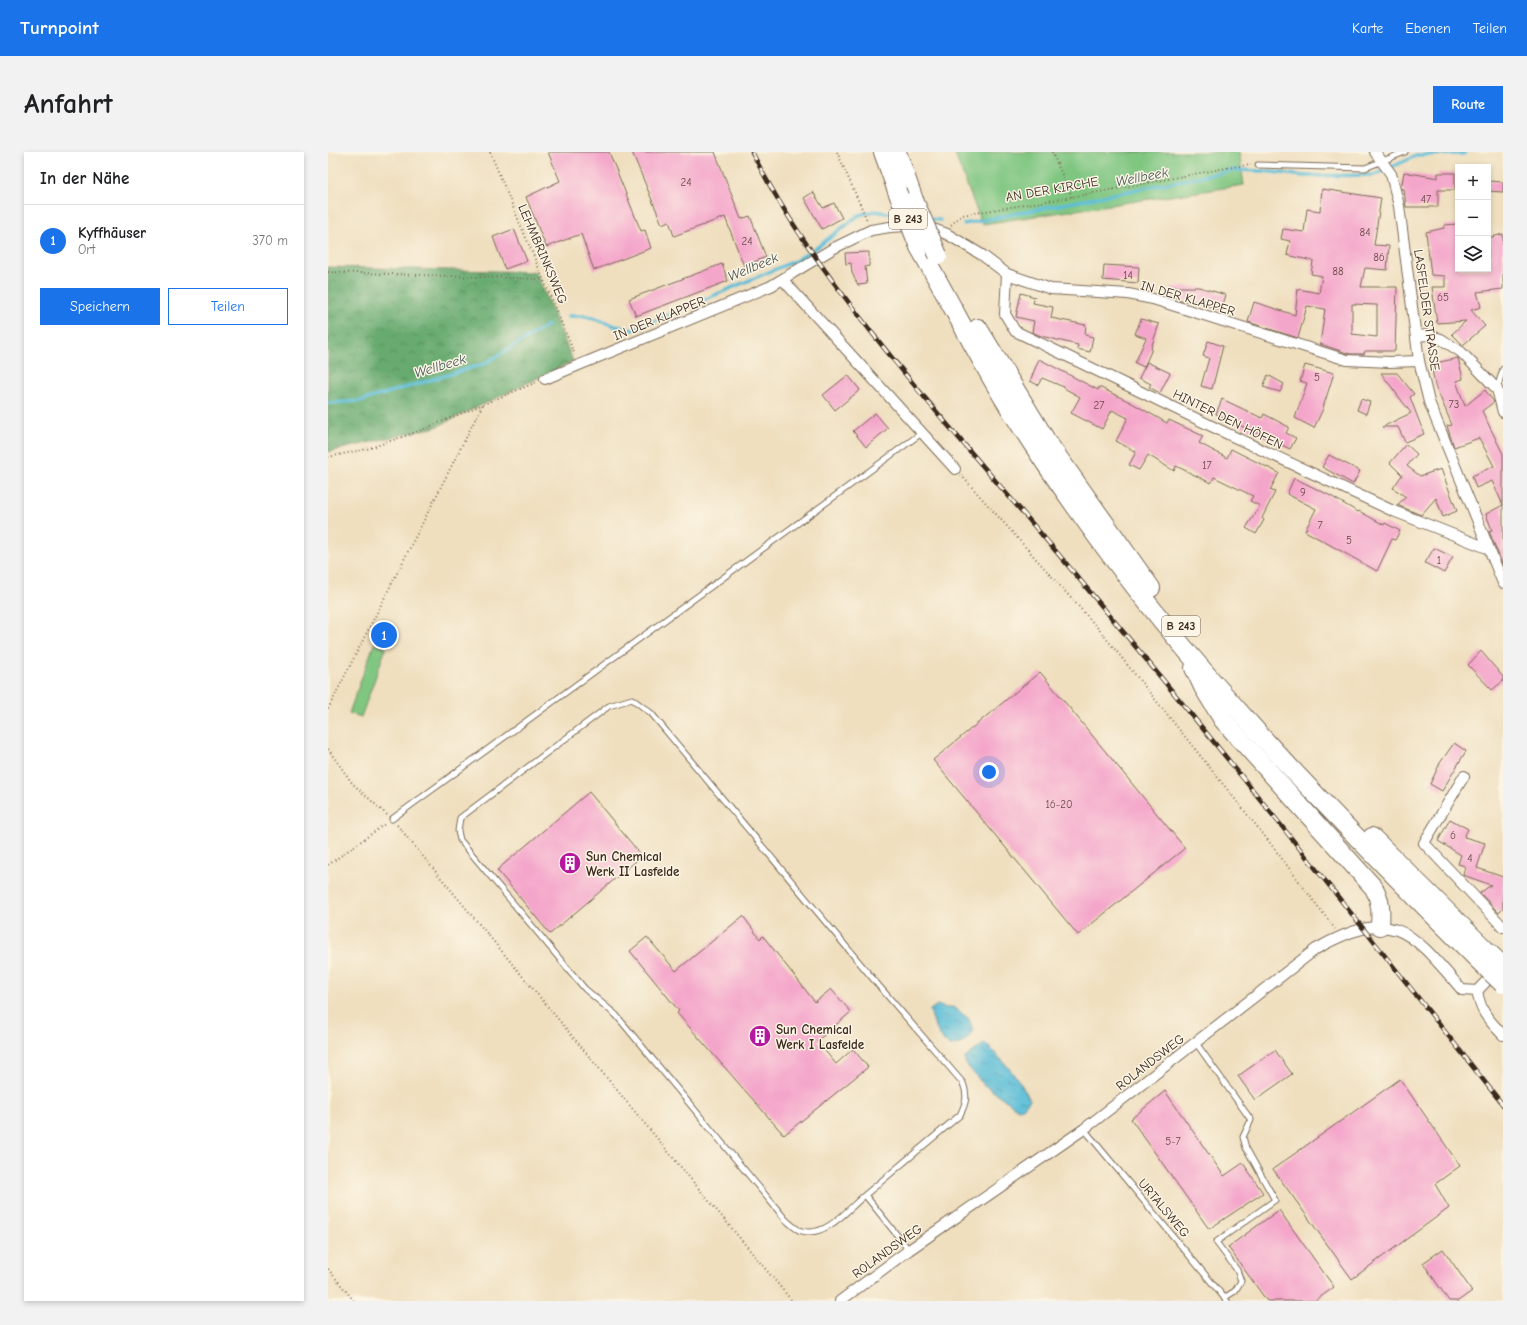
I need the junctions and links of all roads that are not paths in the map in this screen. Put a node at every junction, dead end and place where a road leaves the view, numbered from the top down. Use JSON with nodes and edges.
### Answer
{"nodes":[{"id":1,"x":873,"y":152,"type":"edge"},
{"id":2,"x":883,"y":152,"type":"edge"},
{"id":3,"x":1375,"y":152,"type":"edge"},
{"id":4,"x":1405,"y":152,"type":"edge"},
{"id":5,"x":897,"y":159,"type":"edge"},
{"id":6,"x":1258,"y":165,"type":"road end"},
{"id":7,"x":1386,"y":167,"type":"junction"},
{"id":8,"x":1007,"y":274,"type":"junction"},
{"id":9,"x":783,"y":280,"type":"junction"},
{"id":10,"x":1416,"y":336,"type":"junction"},
{"id":11,"x":1419,"y":361,"type":"junction"},
{"id":12,"x":1503,"y":369,"type":"edge"},
{"id":13,"x":545,"y":379,"type":"road end"},
{"id":14,"x":1497,"y":389,"type":"junction"},
{"id":15,"x":1503,"y":412,"type":"edge"},
{"id":16,"x":923,"y":432,"type":"junction"},
{"id":17,"x":955,"y":469,"type":"road end"},
{"id":18,"x":1487,"y":548,"type":"junction"},
{"id":19,"x":1503,"y":583,"type":"edge"},
{"id":20,"x":1188,"y":653,"type":"junction"},
{"id":21,"x":1464,"y":776,"type":"dead end"},
{"id":22,"x":392,"y":819,"type":"road end"},
{"id":23,"x":1380,"y":926,"type":"junction"},
{"id":24,"x":1503,"y":927,"type":"edge"},
{"id":25,"x":1481,"y":954,"type":"junction"},
{"id":26,"x":1503,"y":963,"type":"edge"},
{"id":27,"x":1503,"y":966,"type":"edge"},
{"id":28,"x":1503,"y":984,"type":"edge"},
{"id":29,"x":1477,"y":991,"type":"junction"},
{"id":30,"x":1503,"y":1035,"type":"edge"},
{"id":31,"x":1196,"y":1044,"type":"junction"},
{"id":32,"x":1084,"y":1129,"type":"junction"},
{"id":33,"x":865,"y":1195,"type":"junction"},
{"id":34,"x":909,"y":1250,"type":"junction"},
{"id":35,"x":1226,"y":1300,"type":"edge"},
{"id":36,"x":840,"y":1301,"type":"edge"}],
"edges":[{"from":1,"to":5,"type":"highway"},
{"from":2,"to":5,"type":"highway","number":"B 243"},
{"from":3,"to":7,"type":"street","name":"LASFELDER STRASSE"},
{"from":4,"to":7,"type":"lane"},
{"from":5,"to":20,"type":"highway","number":"B 243","bridge":true},
{"from":5,"to":25,"type":"highway","number":"B 243","bridge":true},
{"from":6,"to":7,"type":"lane"},
{"from":7,"to":10,"type":"street","name":"LASFELDER STRASSE"},
{"from":8,"to":9,"type":"street","name":"IN DER KLAPPER"},
{"from":8,"to":11,"type":"street","name":"IN DER KLAPPER"},
{"from":8,"to":18,"type":"street","name":"HINTER DEN HÖFEN"},
{"from":9,"to":13,"type":"street","name":"IN DER KLAPPER"},
{"from":9,"to":16,"type":"street"},
{"from":10,"to":11,"type":"street","name":"LASFELDER STRASSE"},
{"from":10,"to":14,"type":"street"},
{"from":11,"to":18,"type":"street","name":"LASFELDER STRASSE"},
{"from":12,"to":14,"type":"lane"},
{"from":14,"to":15,"type":"street"},
{"from":16,"to":17,"type":"street"},
{"from":16,"to":22,"type":"lane"},
{"from":18,"to":19,"type":"street","name":"LASFELDER STRASSE"},
{"from":20,"to":23,"type":"highway"},
{"from":20,"to":25,"type":"highway","number":"B 243"},
{"from":21,"to":24,"type":"street"},
{"from":23,"to":29,"type":"street","name":"ROLANDSWEG"},
{"from":23,"to":31,"type":"street","name":"ROLANDSWEG"},
{"from":25,"to":27,"type":"highway","number":"B 243","bridge":true},
{"from":25,"to":28,"type":"highway","number":"B 243","bridge":true},
{"from":26,"to":29,"type":"street"},
{"from":29,"to":30,"type":"street"},
{"from":31,"to":32,"type":"street","name":"ROLANDSWEG"},
{"from":31,"to":35,"type":"lane"},
{"from":32,"to":34,"type":"street","name":"ROLANDSWEG"},
{"from":32,"to":35,"type":"lane","name":"URTALSWEG"},
{"from":33,"to":33,"type":"lane"},
{"from":33,"to":34,"type":"lane"},
{"from":34,"to":36,"type":"street","name":"ROLANDSWEG"}]}
